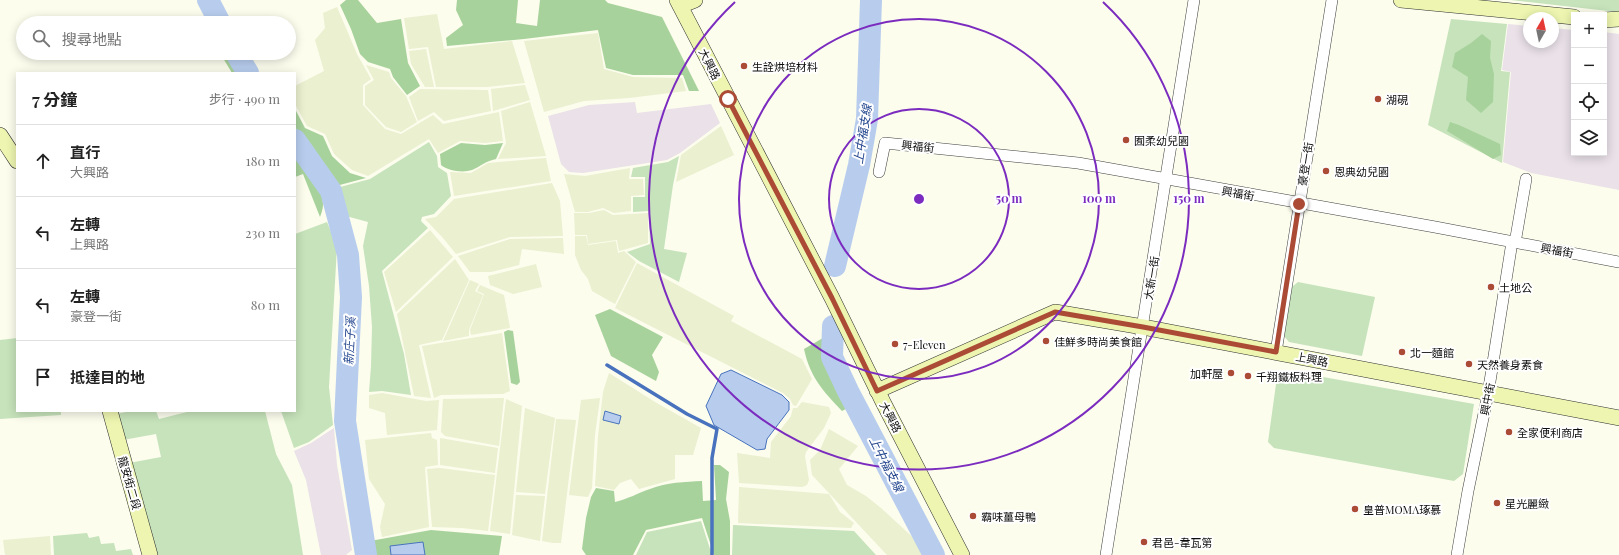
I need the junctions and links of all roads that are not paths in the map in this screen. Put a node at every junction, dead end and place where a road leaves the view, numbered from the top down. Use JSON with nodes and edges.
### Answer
{"nodes":[{"id":1,"x":695,"y":0,"type":"edge"},
{"id":2,"x":1194,"y":0,"type":"edge"},
{"id":3,"x":1332,"y":0,"type":"edge"},
{"id":4,"x":1401,"y":0,"type":"edge"},
{"id":5,"x":679,"y":3,"type":"edge"},
{"id":6,"x":1571,"y":17,"type":"edge"},
{"id":7,"x":1619,"y":19,"type":"edge"},
{"id":8,"x":1607,"y":20,"type":"edge"},
{"id":9,"x":0,"y":135,"type":"edge"},
{"id":10,"x":16,"y":159,"type":"edge"},
{"id":11,"x":879,"y":172,"type":"dead end"},
{"id":12,"x":1166,"y":179,"type":"junction"},
{"id":13,"x":1526,"y":179,"type":"dead end"},
{"id":14,"x":1299,"y":204,"type":"junction"},
{"id":15,"x":1514,"y":242,"type":"junction"},
{"id":16,"x":1619,"y":262,"type":"edge"},
{"id":17,"x":1143,"y":327,"type":"junction"},
{"id":18,"x":1276,"y":352,"type":"junction"},
{"id":19,"x":877,"y":391,"type":"junction"},
{"id":20,"x":1488,"y":394,"type":"junction"},
{"id":21,"x":110,"y":412,"type":"edge"},
{"id":22,"x":1619,"y":418,"type":"edge"},
{"id":23,"x":150,"y":555,"type":"edge"},
{"id":24,"x":962,"y":555,"type":"edge"},
{"id":25,"x":1106,"y":555,"type":"edge"},
{"id":26,"x":1457,"y":555,"type":"edge"}],
"edges":[{"from":1,"to":5,"type":"street"},
{"from":2,"to":12,"type":"street","name":"大新一街"},
{"from":3,"to":14,"type":"street","name":"豪登一街"},
{"from":4,"to":6,"type":"street"},
{"from":5,"to":19,"type":"street","name":"大興路"},
{"from":7,"to":8,"type":"street"},
{"from":9,"to":10,"type":"street"},
{"from":11,"to":12,"type":"street","name":"興福街"},
{"from":12,"to":14,"type":"street","name":"興福街"},
{"from":12,"to":17,"type":"street","name":"大新一街"},
{"from":13,"to":15,"type":"street","name":"興中街"},
{"from":14,"to":15,"type":"street","name":"興福街"},
{"from":14,"to":18,"type":"street","name":"豪登一街"},
{"from":15,"to":16,"type":"street","name":"興福街"},
{"from":15,"to":20,"type":"street","name":"興中街"},
{"from":17,"to":18,"type":"street","name":"上興路"},
{"from":17,"to":19,"type":"street","name":"上興路"},
{"from":17,"to":25,"type":"street","name":"大新一街"},
{"from":18,"to":20,"type":"street","name":"上興路"},
{"from":19,"to":24,"type":"street","name":"大興路"},
{"from":20,"to":22,"type":"street","name":"上興路"},
{"from":20,"to":26,"type":"street","name":"興中街"},
{"from":21,"to":23,"type":"street","name":"龍安街二段"}]}
